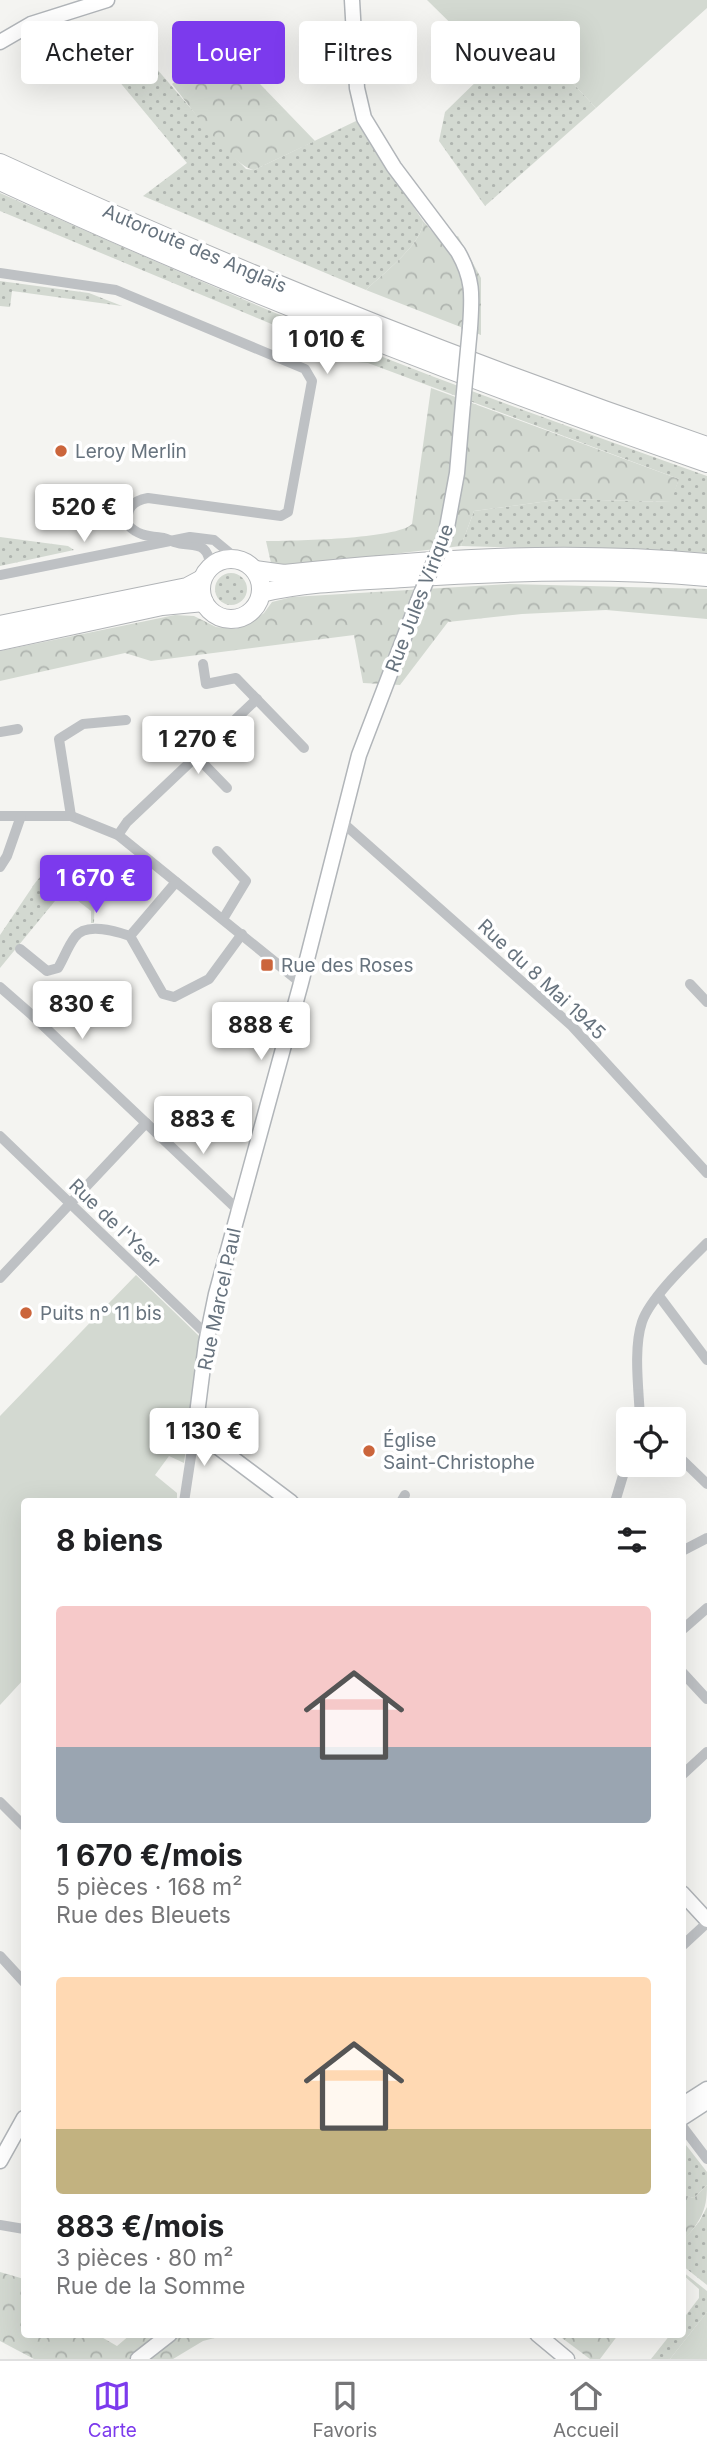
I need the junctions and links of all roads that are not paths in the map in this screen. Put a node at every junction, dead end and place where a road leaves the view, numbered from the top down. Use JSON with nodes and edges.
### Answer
{"nodes":[{"id":1,"x":107,"y":0,"type":"edge"},
{"id":2,"x":352,"y":0,"type":"edge"},
{"id":3,"x":0,"y":42,"type":"edge"},
{"id":4,"x":0,"y":163,"type":"edge"},
{"id":5,"x":0,"y":181,"type":"edge"},
{"id":6,"x":0,"y":273,"type":"edge"},
{"id":7,"x":707,"y":446,"type":"edge"},
{"id":8,"x":707,"y":463,"type":"edge"},
{"id":9,"x":173,"y":542,"type":"junction"},
{"id":10,"x":237,"y":559,"type":"junction"},
{"id":11,"x":707,"y":563,"type":"edge"},
{"id":12,"x":255,"y":570,"type":"junction"},
{"id":13,"x":206,"y":573,"type":"junction"},
{"id":14,"x":0,"y":575,"type":"edge"},
{"id":15,"x":707,"y":577,"type":"edge"},
{"id":16,"x":261,"y":593,"type":"junction"},
{"id":17,"x":204,"y":602,"type":"junction"},
{"id":18,"x":0,"y":625,"type":"edge"},
{"id":19,"x":0,"y":640,"type":"edge"},
{"id":20,"x":203,"y":664,"type":"dead end"},
{"id":21,"x":257,"y":699,"type":"junction"},
{"id":22,"x":126,"y":720,"type":"dead end"},
{"id":23,"x":18,"y":729,"type":"dead end"},
{"id":24,"x":0,"y":732,"type":"edge"},
{"id":25,"x":304,"y":748,"type":"dead end"},
{"id":26,"x":197,"y":757,"type":"junction"},
{"id":27,"x":227,"y":788,"type":"dead end"},
{"id":28,"x":0,"y":816,"type":"edge"},
{"id":29,"x":21,"y":816,"type":"junction"},
{"id":30,"x":71,"y":816,"type":"junction"},
{"id":31,"x":342,"y":822,"type":"junction"},
{"id":32,"x":118,"y":835,"type":"junction"},
{"id":33,"x":217,"y":850,"type":"dead end"},
{"id":34,"x":0,"y":867,"type":"edge"},
{"id":35,"x":176,"y":882,"type":"junction"},
{"id":36,"x":223,"y":919,"type":"junction"},
{"id":37,"x":242,"y":934,"type":"junction"},
{"id":38,"x":130,"y":936,"type":"junction"},
{"id":39,"x":20,"y":949,"type":"dead end"},
{"id":40,"x":300,"y":984,"type":"junction"},
{"id":41,"x":690,"y":984,"type":"dead end"},
{"id":42,"x":0,"y":987,"type":"edge"},
{"id":43,"x":707,"y":1002,"type":"edge"},
{"id":44,"x":146,"y":1123,"type":"junction"},
{"id":45,"x":0,"y":1136,"type":"edge"},
{"id":46,"x":707,"y":1173,"type":"edge"},
{"id":47,"x":69,"y":1203,"type":"junction"},
{"id":48,"x":239,"y":1211,"type":"junction"},
{"id":49,"x":707,"y":1243,"type":"edge"},
{"id":50,"x":0,"y":1278,"type":"edge"},
{"id":51,"x":659,"y":1296,"type":"junction"},
{"id":52,"x":208,"y":1332,"type":"junction"},
{"id":53,"x":707,"y":1360,"type":"edge"},
{"id":54,"x":640,"y":1407,"type":"edge"},
{"id":55,"x":195,"y":1430,"type":"junction"},
{"id":56,"x":686,"y":1464,"type":"edge"},
{"id":57,"x":623,"y":1477,"type":"edge"},
{"id":58,"x":707,"y":1484,"type":"edge"},
{"id":59,"x":185,"y":1498,"type":"edge"},
{"id":60,"x":285,"y":1498,"type":"edge"},
{"id":61,"x":616,"y":1498,"type":"edge"},
{"id":62,"x":707,"y":1538,"type":"edge"},
{"id":63,"x":686,"y":1549,"type":"edge"},
{"id":64,"x":707,"y":1608,"type":"edge"},
{"id":65,"x":686,"y":1626,"type":"edge"},
{"id":66,"x":686,"y":1675,"type":"edge"},
{"id":67,"x":707,"y":1699,"type":"edge"},
{"id":68,"x":707,"y":1752,"type":"edge"},
{"id":69,"x":686,"y":1770,"type":"edge"},
{"id":70,"x":0,"y":1802,"type":"edge"},
{"id":71,"x":21,"y":1823,"type":"edge"},
{"id":72,"x":686,"y":1898,"type":"edge"},
{"id":73,"x":707,"y":1922,"type":"edge"},
{"id":74,"x":686,"y":1942,"type":"edge"},
{"id":75,"x":0,"y":1956,"type":"edge"},
{"id":76,"x":21,"y":1979,"type":"edge"},
{"id":77,"x":707,"y":2088,"type":"edge"},
{"id":78,"x":686,"y":2102,"type":"edge"},
{"id":79,"x":707,"y":2102,"type":"edge"},
{"id":80,"x":686,"y":2115,"type":"edge"},
{"id":81,"x":21,"y":2127,"type":"edge"},
{"id":82,"x":686,"y":2131,"type":"edge"},
{"id":83,"x":707,"y":2159,"type":"edge"},
{"id":84,"x":0,"y":2161,"type":"edge"},
{"id":85,"x":0,"y":2225,"type":"edge"},
{"id":86,"x":21,"y":2229,"type":"edge"},
{"id":87,"x":165,"y":2338,"type":"edge"},
{"id":88,"x":542,"y":2338,"type":"edge"},
{"id":89,"x":138,"y":2359,"type":"edge"},
{"id":90,"x":567,"y":2359,"type":"edge"}],
"edges":[{"from":1,"to":3,"type":"street"},
{"from":2,"to":31,"type":"street","name":"Rue Jules Virique","bridge":true},
{"from":4,"to":7,"type":"highway","name":"Autoroute des Anglais"},
{"from":5,"to":8,"type":"highway","name":"Autoroute des Anglais"},
{"from":6,"to":9,"type":"street"},
{"from":9,"to":10,"type":"street"},
{"from":9,"to":13,"type":"street"},
{"from":9,"to":14,"type":"street"},
{"from":10,"to":12,"type":"highway"},
{"from":10,"to":13,"type":"highway"},
{"from":11,"to":12,"type":"highway"},
{"from":12,"to":16,"type":"highway"},
{"from":13,"to":17,"type":"highway"},
{"from":13,"to":18,"type":"highway"},
{"from":15,"to":16,"type":"highway"},
{"from":16,"to":17,"type":"highway"},
{"from":17,"to":19,"type":"highway"},
{"from":20,"to":21,"type":"street"},
{"from":21,"to":25,"type":"street"},
{"from":21,"to":26,"type":"street"},
{"from":22,"to":30,"type":"street"},
{"from":23,"to":24,"type":"street"},
{"from":26,"to":27,"type":"street"},
{"from":26,"to":32,"type":"street"},
{"from":28,"to":29,"type":"street"},
{"from":29,"to":30,"type":"street"},
{"from":29,"to":34,"type":"street"},
{"from":30,"to":32,"type":"street"},
{"from":31,"to":40,"type":"street","name":"Rue Jules Virique"},
{"from":31,"to":46,"type":"street","name":"Rue du 8 Mai 1945"},
{"from":32,"to":35,"type":"street"},
{"from":33,"to":36,"type":"street"},
{"from":35,"to":36,"type":"street"},
{"from":35,"to":38,"type":"street"},
{"from":36,"to":37,"type":"street"},
{"from":37,"to":38,"type":"street"},
{"from":37,"to":40,"type":"street"},
{"from":38,"to":39,"type":"street"},
{"from":40,"to":48,"type":"street","name":"Rue Jules Virique"},
{"from":41,"to":43,"type":"street"},
{"from":42,"to":44,"type":"street"},
{"from":44,"to":47,"type":"street"},
{"from":44,"to":48,"type":"street"},
{"from":45,"to":47,"type":"street","name":"Rue de l'Yser"},
{"from":47,"to":50,"type":"street"},
{"from":47,"to":52,"type":"street","name":"Rue de l'Yser"},
{"from":48,"to":52,"type":"street","name":"Rue Marcel Paul"},
{"from":49,"to":51,"type":"street"},
{"from":51,"to":53,"type":"street"},
{"from":51,"to":54,"type":"street"},
{"from":52,"to":55,"type":"street","name":"Rue Marcel Paul"},
{"from":55,"to":59,"type":"street"},
{"from":55,"to":60,"type":"street"},
{"from":56,"to":58,"type":"street"},
{"from":57,"to":61,"type":"street"},
{"from":62,"to":63,"type":"street"},
{"from":64,"to":65,"type":"street"},
{"from":66,"to":67,"type":"street"},
{"from":68,"to":69,"type":"street"},
{"from":70,"to":71,"type":"street"},
{"from":72,"to":73,"type":"street"},
{"from":73,"to":74,"type":"street"},
{"from":75,"to":76,"type":"street"},
{"from":77,"to":78,"type":"street"},
{"from":79,"to":80,"type":"street"},
{"from":81,"to":84,"type":"street"},
{"from":82,"to":83,"type":"street"},
{"from":85,"to":86,"type":"street"},
{"from":87,"to":89,"type":"street"},
{"from":88,"to":90,"type":"street"}]}
